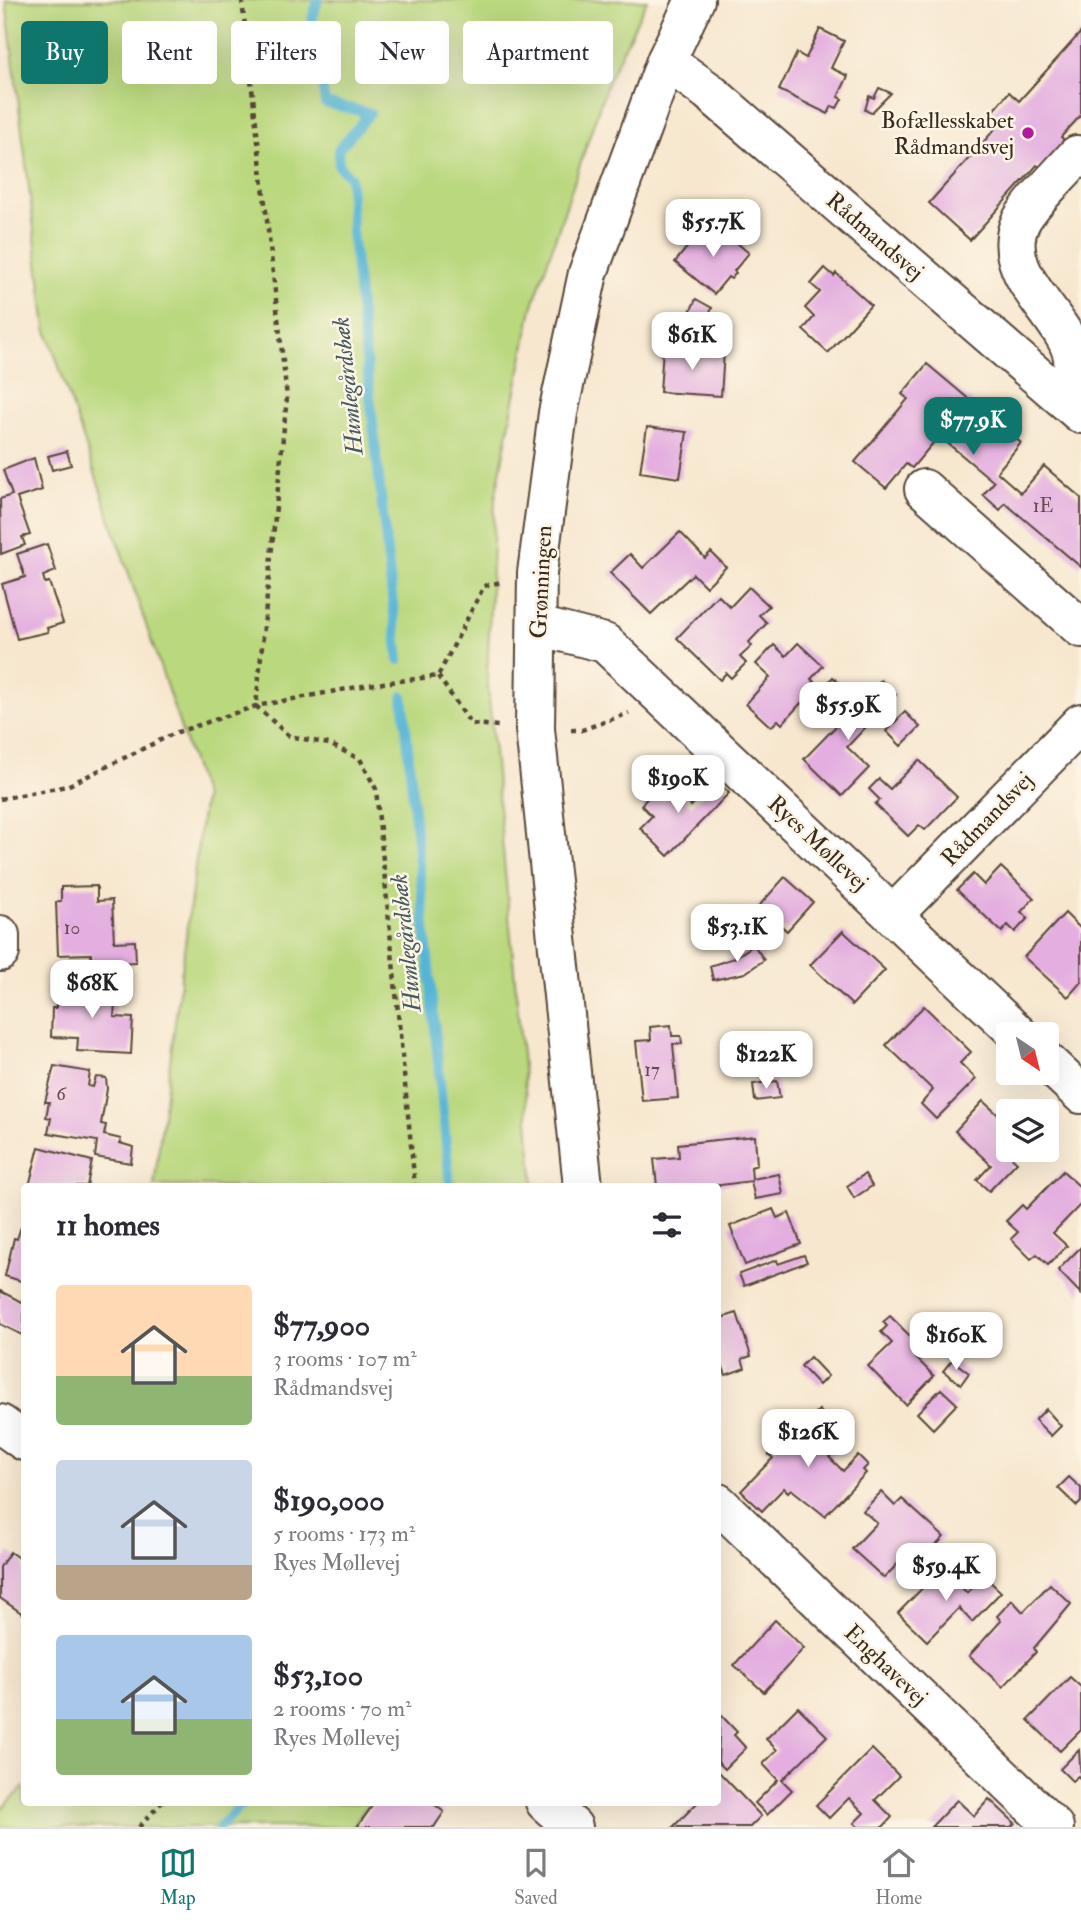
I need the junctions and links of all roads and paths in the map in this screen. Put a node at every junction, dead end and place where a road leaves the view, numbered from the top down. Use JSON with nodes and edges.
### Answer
{"nodes":[{"id":1,"x":242,"y":0,"type":"edge"},
{"id":2,"x":695,"y":0,"type":"edge"},
{"id":3,"x":666,"y":61,"type":"junction"},
{"id":4,"x":1081,"y":159,"type":"edge"},
{"id":5,"x":1071,"y":406,"type":"edge"},
{"id":6,"x":924,"y":489,"type":"dead end"},
{"id":7,"x":537,"y":573,"type":"junction"},
{"id":8,"x":538,"y":626,"type":"junction"},
{"id":9,"x":1081,"y":628,"type":"edge"},
{"id":10,"x":438,"y":676,"type":"junction"},
{"id":11,"x":666,"y":700,"type":"junction"},
{"id":12,"x":256,"y":706,"type":"junction"},
{"id":13,"x":1081,"y":723,"type":"edge"},
{"id":14,"x":536,"y":729,"type":"junction"},
{"id":15,"x":0,"y":799,"type":"edge"},
{"id":16,"x":894,"y":914,"type":"junction"},
{"id":17,"x":0,"y":935,"type":"edge"},
{"id":18,"x":0,"y":952,"type":"edge"},
{"id":19,"x":1006,"y":1022,"type":"edge"},
{"id":20,"x":1059,"y":1073,"type":"edge"},
{"id":21,"x":1081,"y":1094,"type":"edge"},
{"id":22,"x":415,"y":1183,"type":"edge"},
{"id":23,"x":583,"y":1183,"type":"edge"},
{"id":24,"x":0,"y":1424,"type":"edge"},
{"id":25,"x":21,"y":1439,"type":"edge"},
{"id":26,"x":721,"y":1506,"type":"edge"},
{"id":27,"x":158,"y":1806,"type":"edge"},
{"id":28,"x":538,"y":1806,"type":"edge"},
{"id":29,"x":549,"y":1806,"type":"edge"},
{"id":30,"x":139,"y":1827,"type":"edge"},
{"id":31,"x":532,"y":1827,"type":"edge"},
{"id":32,"x":573,"y":1827,"type":"edge"},
{"id":33,"x":1054,"y":1827,"type":"edge"}],
"edges":[{"from":1,"to":12,"type":"path"},
{"from":2,"to":3,"type":"street","name":"Grønningen"},
{"from":3,"to":5,"type":"street","name":"Rådmandsvej"},
{"from":3,"to":7,"type":"street","name":"Grønningen"},
{"from":4,"to":5,"type":"street"},
{"from":6,"to":9,"type":"street"},
{"from":7,"to":8,"type":"street","name":"Grønningen"},
{"from":7,"to":10,"type":"path"},
{"from":8,"to":11,"type":"street","name":"Ryes Møllevej"},
{"from":8,"to":14,"type":"street","name":"Grønningen"},
{"from":10,"to":12,"type":"path"},
{"from":10,"to":14,"type":"path"},
{"from":11,"to":14,"type":"path"},
{"from":11,"to":16,"type":"street","name":"Ryes Møllevej"},
{"from":12,"to":15,"type":"path"},
{"from":12,"to":22,"type":"path"},
{"from":13,"to":16,"type":"street","name":"Rådmandsvej"},
{"from":14,"to":23,"type":"street","name":"Grønningen"},
{"from":16,"to":19,"type":"street","name":"Ryes Møllevej"},
{"from":17,"to":18,"type":"street"},
{"from":20,"to":21,"type":"street"},
{"from":24,"to":25,"type":"street"},
{"from":26,"to":33,"type":"street","name":"Enghavevej"},
{"from":27,"to":30,"type":"path"},
{"from":28,"to":31,"type":"street"},
{"from":29,"to":32,"type":"street"}]}
